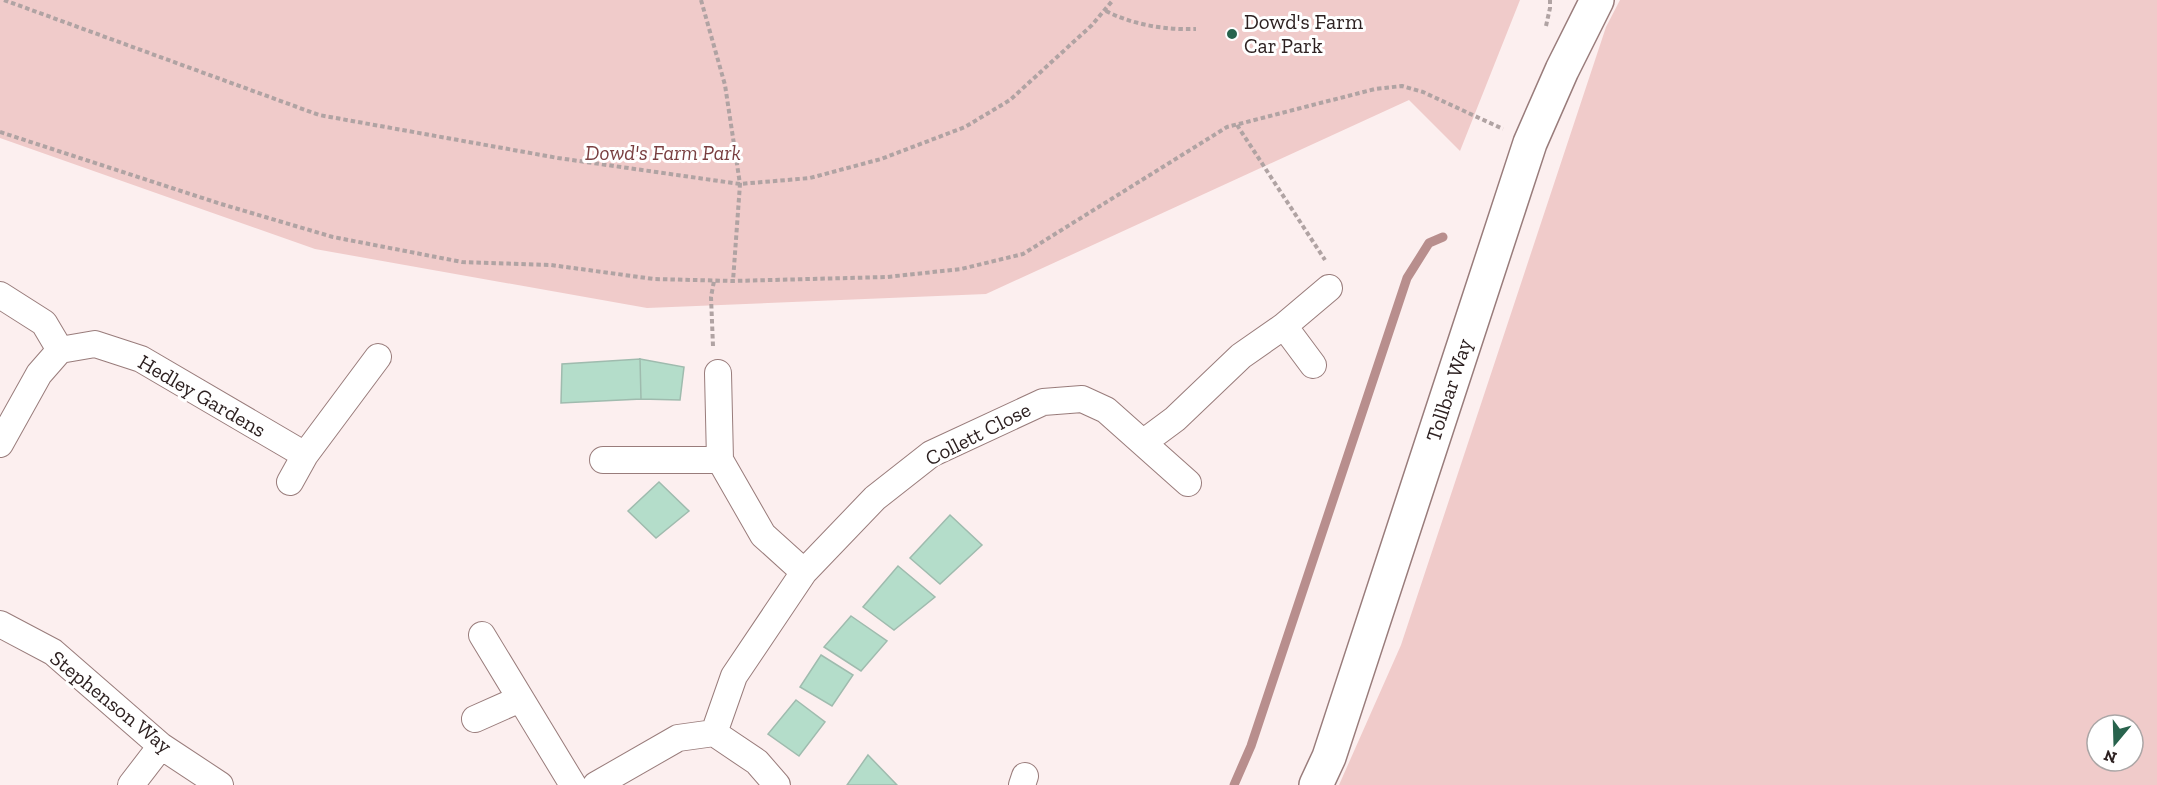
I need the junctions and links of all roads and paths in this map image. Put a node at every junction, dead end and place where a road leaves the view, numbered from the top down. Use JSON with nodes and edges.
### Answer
{"nodes":[{"id":1,"x":4,"y":0,"type":"edge"},
{"id":2,"x":701,"y":0,"type":"edge"},
{"id":3,"x":1113,"y":0,"type":"edge"},
{"id":4,"x":1596,"y":0,"type":"edge"},
{"id":5,"x":1106,"y":10,"type":"junction"},
{"id":6,"x":1196,"y":28,"type":"dead end"},
{"id":7,"x":1237,"y":125,"type":"junction"},
{"id":8,"x":0,"y":132,"type":"edge"},
{"id":9,"x":1530,"y":144,"type":"junction"},
{"id":10,"x":740,"y":184,"type":"junction"},
{"id":11,"x":714,"y":281,"type":"junction"},
{"id":12,"x":733,"y":281,"type":"junction"},
{"id":13,"x":1329,"y":288,"type":"joint"},
{"id":14,"x":0,"y":296,"type":"edge"},
{"id":15,"x":1284,"y":326,"type":"junction"},
{"id":16,"x":60,"y":350,"type":"junction"},
{"id":17,"x":378,"y":357,"type":"dead end"},
{"id":18,"x":1313,"y":365,"type":"dead end"},
{"id":19,"x":718,"y":373,"type":"joint"},
{"id":20,"x":1144,"y":442,"type":"junction"},
{"id":21,"x":0,"y":444,"type":"edge"},
{"id":22,"x":305,"y":455,"type":"junction"},
{"id":23,"x":603,"y":460,"type":"dead end"},
{"id":24,"x":720,"y":460,"type":"junction"},
{"id":25,"x":290,"y":482,"type":"dead end"},
{"id":26,"x":1188,"y":483,"type":"dead end"},
{"id":27,"x":804,"y":572,"type":"junction"},
{"id":28,"x":0,"y":624,"type":"edge"},
{"id":29,"x":482,"y":635,"type":"dead end"},
{"id":30,"x":520,"y":699,"type":"junction"},
{"id":31,"x":475,"y":719,"type":"dead end"},
{"id":32,"x":714,"y":733,"type":"junction"},
{"id":33,"x":161,"y":746,"type":"junction"},
{"id":34,"x":131,"y":785,"type":"edge"},
{"id":35,"x":220,"y":785,"type":"edge"},
{"id":36,"x":573,"y":785,"type":"edge"},
{"id":37,"x":596,"y":785,"type":"edge"},
{"id":38,"x":777,"y":785,"type":"edge"},
{"id":39,"x":1316,"y":785,"type":"edge"}],
"edges":[{"from":1,"to":10,"type":"path"},
{"from":2,"to":10,"type":"path"},
{"from":3,"to":5,"type":"path"},
{"from":4,"to":9,"type":"main road","name":"Tollbar Way"},
{"from":5,"to":6,"type":"path"},
{"from":5,"to":10,"type":"path"},
{"from":7,"to":9,"type":"path"},
{"from":7,"to":12,"type":"path"},
{"from":7,"to":13,"type":"path"},
{"from":8,"to":11,"type":"path"},
{"from":9,"to":39,"type":"main road","name":"Tollbar Way"},
{"from":10,"to":12,"type":"path"},
{"from":11,"to":12,"type":"path"},
{"from":11,"to":19,"type":"path"},
{"from":13,"to":15,"type":"street"},
{"from":14,"to":16,"type":"street"},
{"from":15,"to":18,"type":"street"},
{"from":15,"to":20,"type":"street"},
{"from":16,"to":21,"type":"street"},
{"from":16,"to":22,"type":"street","name":"Hedley Gardens"},
{"from":17,"to":22,"type":"street"},
{"from":19,"to":24,"type":"street"},
{"from":20,"to":26,"type":"street","name":"Collett Close"},
{"from":20,"to":27,"type":"street","name":"Collett Close"},
{"from":22,"to":25,"type":"street"},
{"from":23,"to":24,"type":"street"},
{"from":24,"to":27,"type":"street"},
{"from":27,"to":32,"type":"street","name":"Collett Close"},
{"from":28,"to":33,"type":"street","name":"Stephenson Way"},
{"from":29,"to":30,"type":"street"},
{"from":30,"to":31,"type":"street"},
{"from":30,"to":36,"type":"street"},
{"from":32,"to":37,"type":"street"},
{"from":32,"to":38,"type":"street"},
{"from":33,"to":34,"type":"street"},
{"from":33,"to":35,"type":"street","name":"Stephenson Way"}]}
